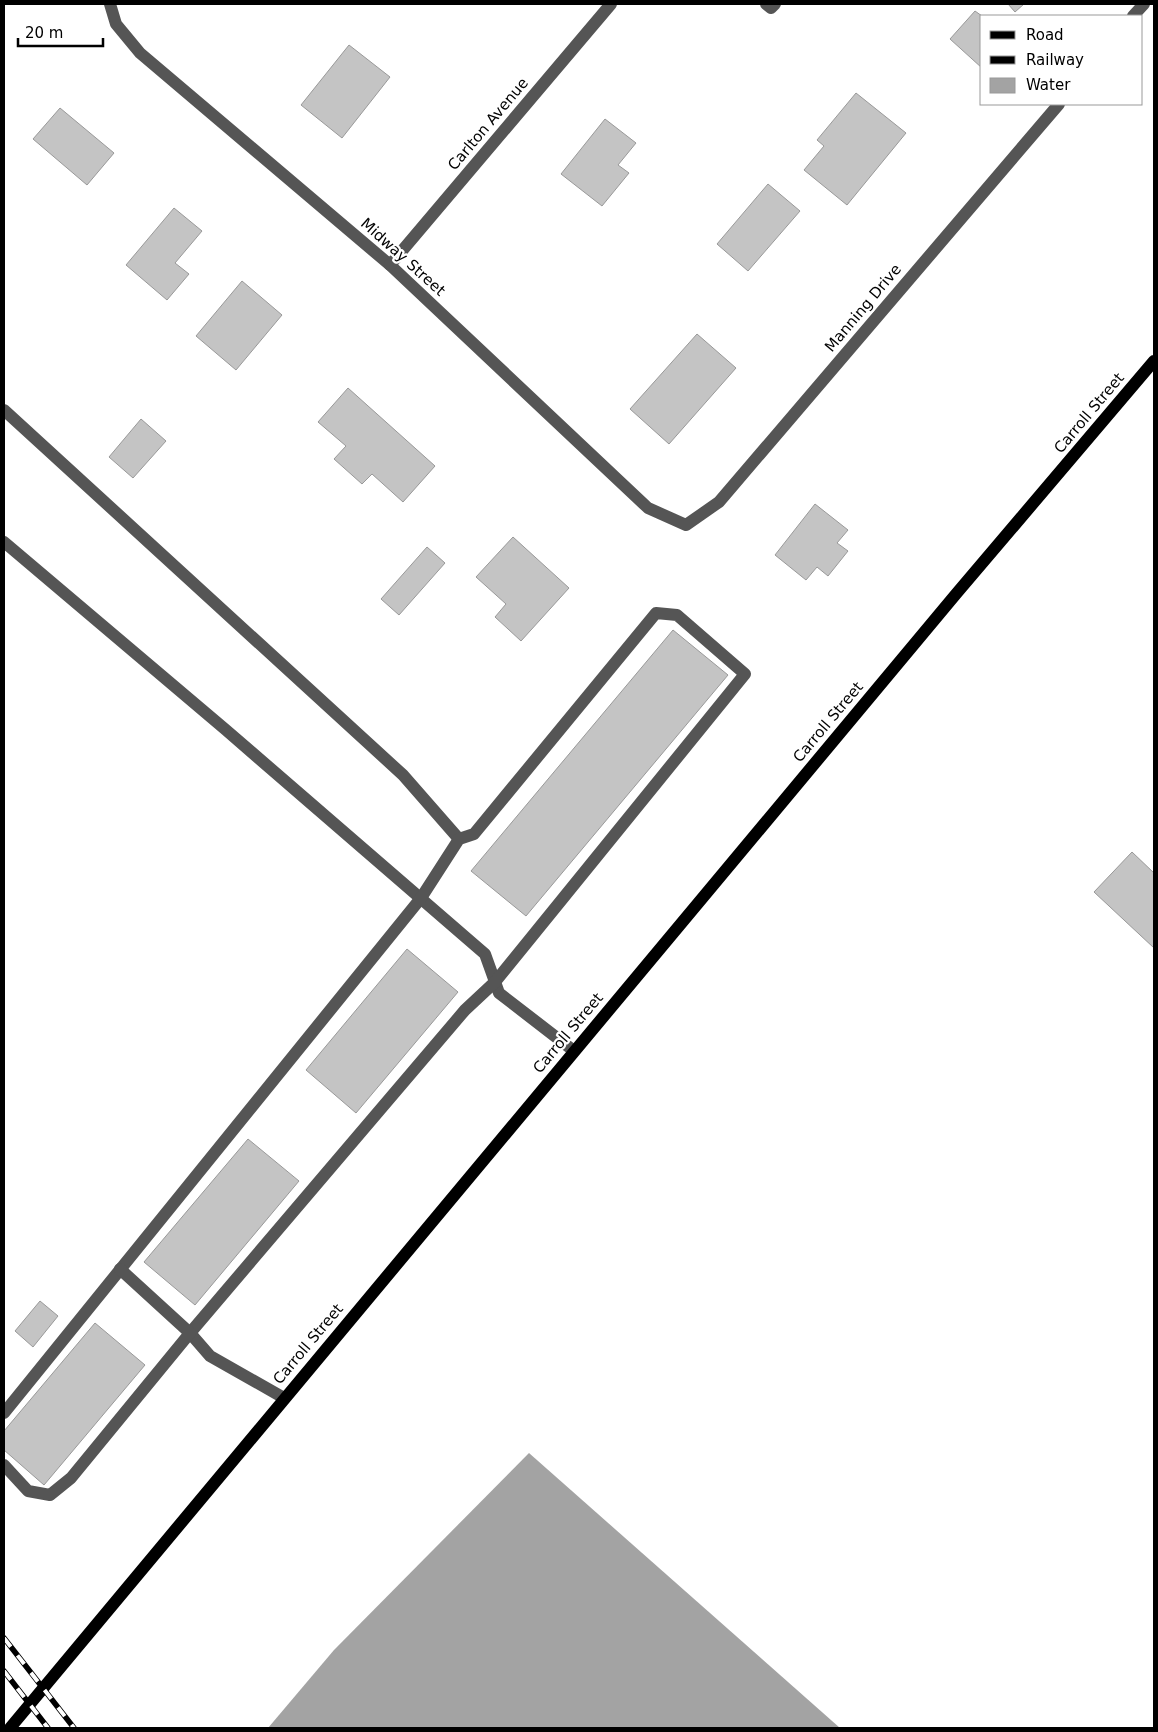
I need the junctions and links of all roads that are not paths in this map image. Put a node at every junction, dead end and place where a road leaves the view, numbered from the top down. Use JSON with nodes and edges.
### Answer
{"nodes":[{"id":1,"x":110,"y":4,"type":"edge"},
{"id":2,"x":611,"y":4,"type":"edge"},
{"id":3,"x":766,"y":4,"type":"edge"},
{"id":4,"x":775,"y":4,"type":"edge"},
{"id":5,"x":1144,"y":4,"type":"edge"},
{"id":6,"x":1134,"y":15,"type":"edge"},
{"id":7,"x":1058,"y":105,"type":"edge"},
{"id":8,"x":390,"y":265,"type":"junction"},
{"id":9,"x":1154,"y":361,"type":"edge"},
{"id":10,"x":4,"y":410,"type":"edge"},
{"id":11,"x":686,"y":525,"type":"joint"},
{"id":12,"x":4,"y":542,"type":"edge"},
{"id":13,"x":459,"y":839,"type":"junction"},
{"id":14,"x":421,"y":898,"type":"junction"},
{"id":15,"x":495,"y":982,"type":"junction"},
{"id":16,"x":574,"y":1051,"type":"junction"},
{"id":17,"x":120,"y":1269,"type":"junction"},
{"id":18,"x":190,"y":1333,"type":"junction"},
{"id":19,"x":284,"y":1398,"type":"junction"},
{"id":20,"x":4,"y":1413,"type":"edge"},
{"id":21,"x":4,"y":1465,"type":"edge"},
{"id":22,"x":10,"y":1728,"type":"edge"}],
"edges":[{"from":1,"to":8,"type":"street","name":"Midway Street"},
{"from":2,"to":8,"type":"street","name":"Carlton Avenue"},
{"from":3,"to":4,"type":"street"},
{"from":5,"to":6,"type":"street"},
{"from":7,"to":11,"type":"street","name":"Manning Drive"},
{"from":8,"to":11,"type":"street","name":"Midway Street"},
{"from":9,"to":16,"type":"main road","name":"Carroll Street"},
{"from":10,"to":13,"type":"street"},
{"from":12,"to":14,"type":"street"},
{"from":13,"to":14,"type":"street"},
{"from":13,"to":15,"type":"street"},
{"from":14,"to":15,"type":"street"},
{"from":14,"to":17,"type":"street"},
{"from":15,"to":16,"type":"street"},
{"from":15,"to":18,"type":"street"},
{"from":16,"to":19,"type":"main road","name":"Carroll Street"},
{"from":17,"to":18,"type":"street"},
{"from":17,"to":20,"type":"street"},
{"from":18,"to":19,"type":"street"},
{"from":18,"to":21,"type":"street"},
{"from":19,"to":22,"type":"main road","name":"Carroll Street"}]}
